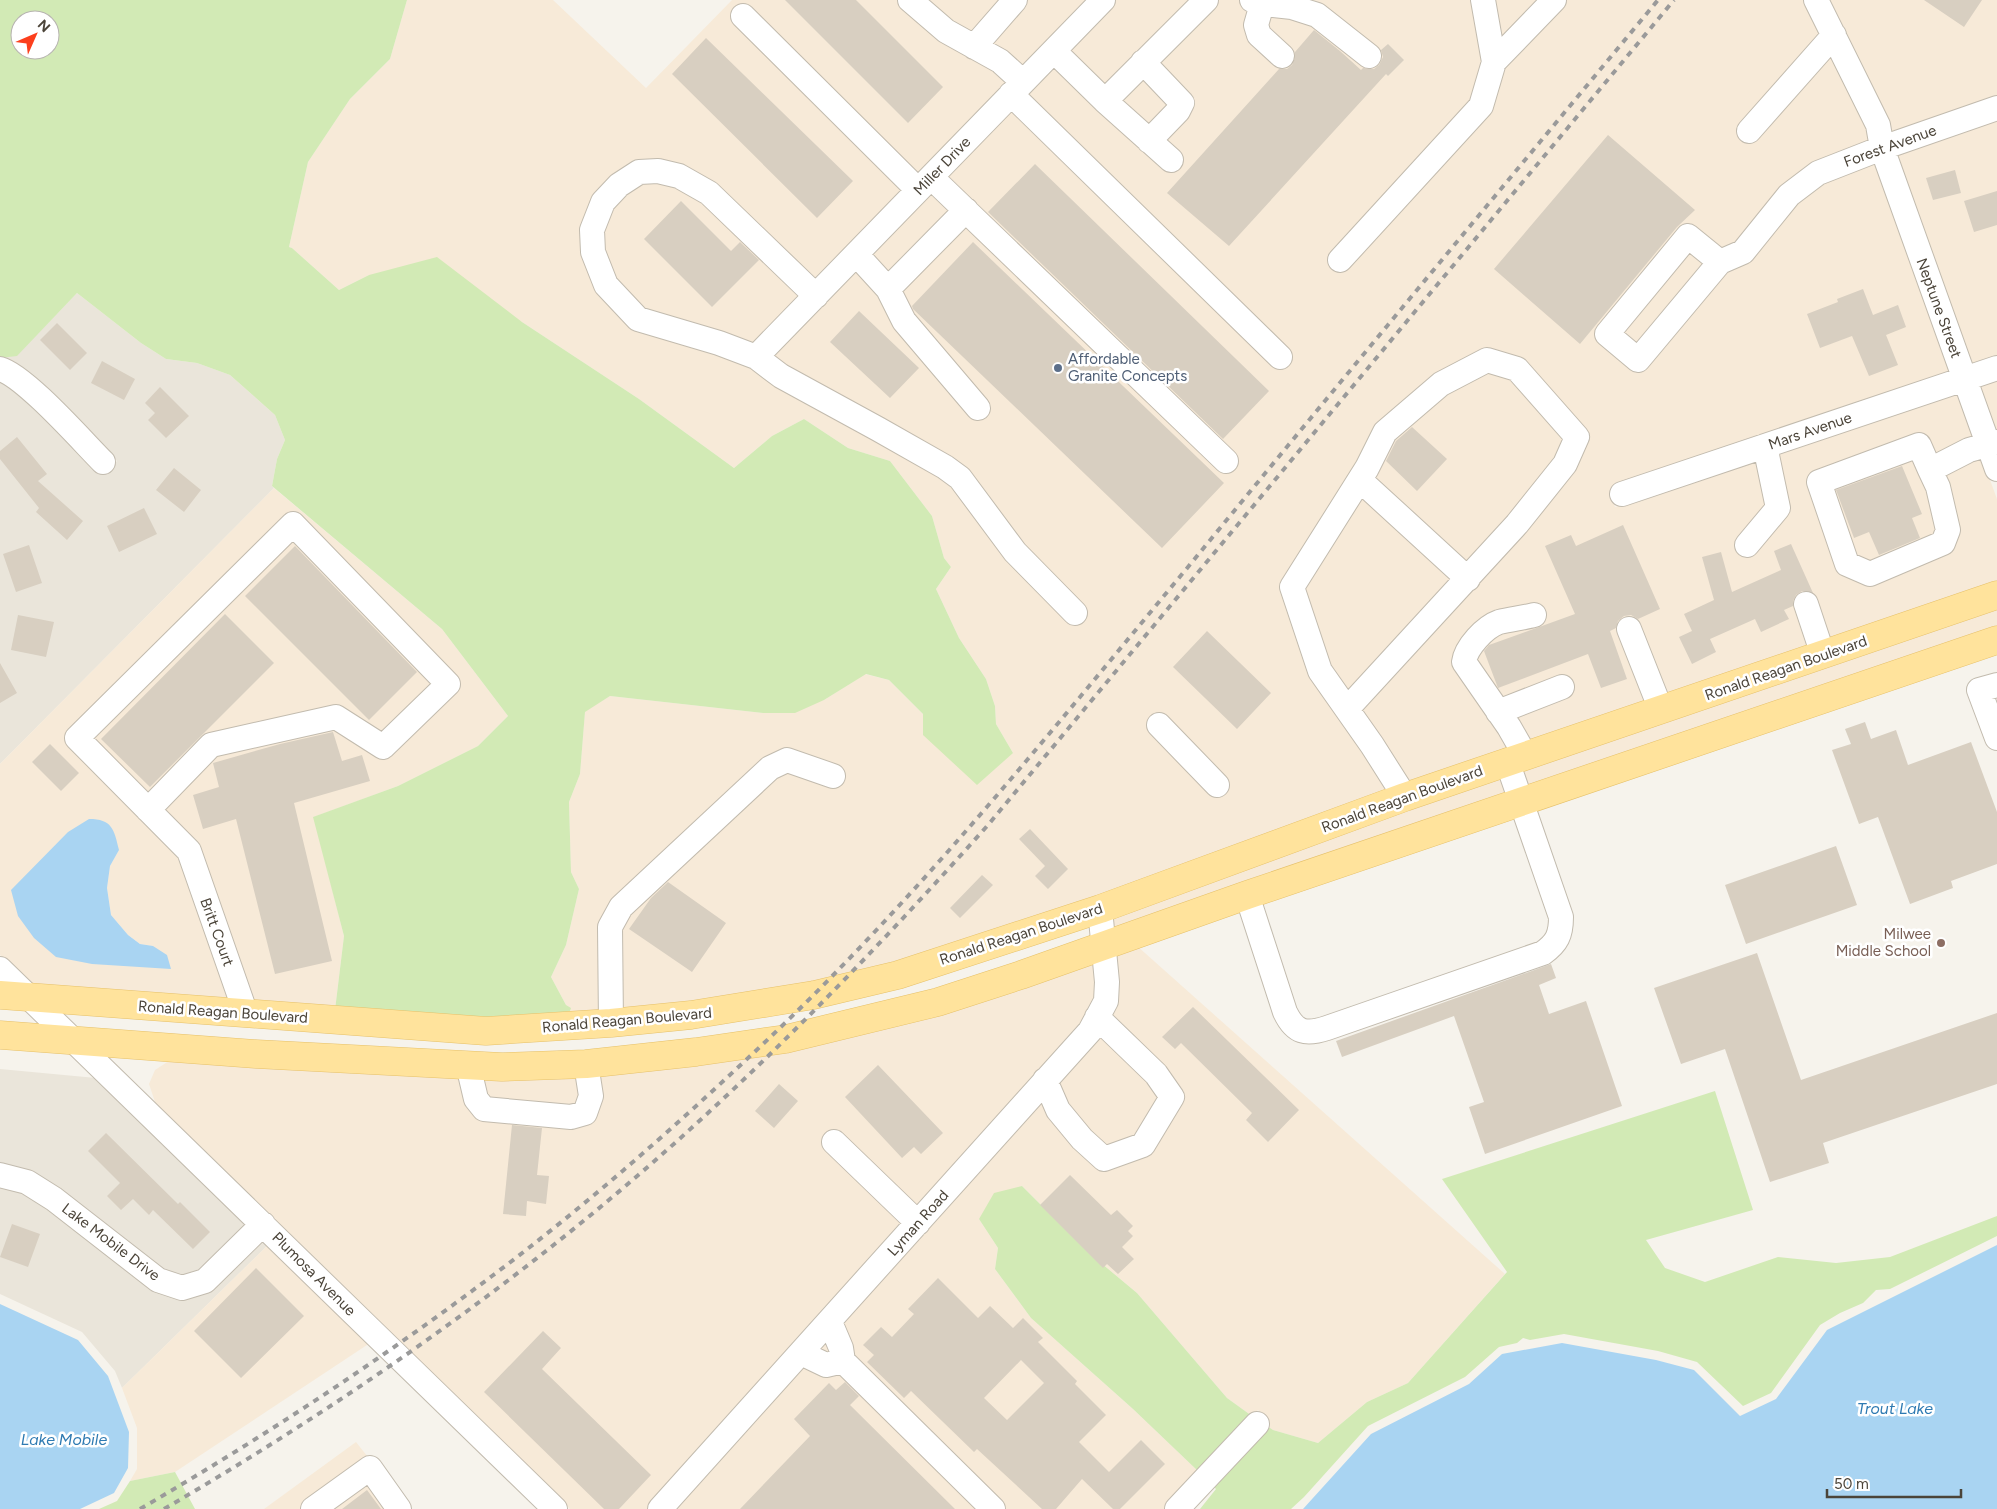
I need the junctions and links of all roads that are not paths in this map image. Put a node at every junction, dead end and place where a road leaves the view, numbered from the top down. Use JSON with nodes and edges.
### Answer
{"nodes":[{"id":1,"x":910,"y":0,"type":"edge"},
{"id":2,"x":1015,"y":0,"type":"edge"},
{"id":3,"x":1103,"y":0,"type":"edge"},
{"id":4,"x":1206,"y":0,"type":"edge"},
{"id":5,"x":1483,"y":0,"type":"edge"},
{"id":6,"x":1554,"y":0,"type":"edge"},
{"id":7,"x":1816,"y":0,"type":"edge"},
{"id":8,"x":1257,"y":2,"type":"edge"},
{"id":9,"x":743,"y":16,"type":"dead end"},
{"id":10,"x":1834,"y":35,"type":"junction"},
{"id":11,"x":974,"y":46,"type":"junction"},
{"id":12,"x":1054,"y":51,"type":"junction"},
{"id":13,"x":1282,"y":56,"type":"dead end"},
{"id":14,"x":1369,"y":56,"type":"dead end"},
{"id":15,"x":1142,"y":62,"type":"junction"},
{"id":16,"x":1494,"y":62,"type":"junction"},
{"id":17,"x":1017,"y":88,"type":"junction"},
{"id":18,"x":1106,"y":100,"type":"junction"},
{"id":19,"x":1997,"y":108,"type":"edge"},
{"id":20,"x":1749,"y":131,"type":"dead end"},
{"id":21,"x":1149,"y":141,"type":"junction"},
{"id":22,"x":1882,"y":148,"type":"junction"},
{"id":23,"x":1171,"y":160,"type":"dead end"},
{"id":24,"x":925,"y":183,"type":"junction"},
{"id":25,"x":966,"y":210,"type":"junction"},
{"id":26,"x":856,"y":254,"type":"junction"},
{"id":27,"x":1340,"y":260,"type":"dead end"},
{"id":28,"x":1720,"y":262,"type":"junction"},
{"id":29,"x":888,"y":289,"type":"junction"},
{"id":30,"x":816,"y":296,"type":"junction"},
{"id":31,"x":756,"y":357,"type":"junction"},
{"id":32,"x":1280,"y":357,"type":"dead end"},
{"id":33,"x":1997,"y":368,"type":"edge"},
{"id":34,"x":0,"y":369,"type":"edge"},
{"id":35,"x":1964,"y":379,"type":"junction"},
{"id":36,"x":978,"y":408,"type":"dead end"},
{"id":37,"x":1993,"y":443,"type":"edge"},
{"id":38,"x":1765,"y":446,"type":"junction"},
{"id":39,"x":1226,"y":461,"type":"dead end"},
{"id":40,"x":104,"y":462,"type":"dead end"},
{"id":41,"x":1997,"y":469,"type":"edge"},
{"id":42,"x":1930,"y":470,"type":"junction"},
{"id":43,"x":1360,"y":480,"type":"junction"},
{"id":44,"x":1622,"y":494,"type":"dead end"},
{"id":45,"x":1748,"y":545,"type":"dead end"},
{"id":46,"x":1468,"y":580,"type":"junction"},
{"id":47,"x":1997,"y":596,"type":"edge"},
{"id":48,"x":1806,"y":604,"type":"dead end"},
{"id":49,"x":1075,"y":613,"type":"dead end"},
{"id":50,"x":1534,"y":616,"type":"dead end"},
{"id":51,"x":1629,"y":629,"type":"dead end"},
{"id":52,"x":1997,"y":640,"type":"edge"},
{"id":53,"x":1823,"y":655,"type":"junction"},
{"id":54,"x":1997,"y":685,"type":"edge"},
{"id":55,"x":1562,"y":687,"type":"dead end"},
{"id":56,"x":1347,"y":709,"type":"junction"},
{"id":57,"x":1661,"y":710,"type":"junction"},
{"id":58,"x":1498,"y":712,"type":"junction"},
{"id":59,"x":1159,"y":724,"type":"dead end"},
{"id":60,"x":1997,"y":738,"type":"edge"},
{"id":61,"x":1516,"y":758,"type":"junction"},
{"id":62,"x":833,"y":776,"type":"dead end"},
{"id":63,"x":1217,"y":785,"type":"dead end"},
{"id":64,"x":1405,"y":797,"type":"junction"},
{"id":65,"x":1521,"y":802,"type":"junction"},
{"id":66,"x":148,"y":810,"type":"junction"},
{"id":67,"x":1247,"y":895,"type":"junction"},
{"id":68,"x":1100,"y":909,"type":"junction"},
{"id":69,"x":1104,"y":946,"type":"junction"},
{"id":70,"x":0,"y":969,"type":"edge"},
{"id":71,"x":0,"y":994,"type":"edge"},
{"id":72,"x":28,"y":997,"type":"junction"},
{"id":73,"x":246,"y":1014,"type":"junction"},
{"id":74,"x":1097,"y":1016,"type":"junction"},
{"id":75,"x":611,"y":1024,"type":"junction"},
{"id":76,"x":0,"y":1035,"type":"edge"},
{"id":77,"x":72,"y":1041,"type":"junction"},
{"id":78,"x":586,"y":1064,"type":"junction"},
{"id":79,"x":468,"y":1065,"type":"junction"},
{"id":80,"x":1045,"y":1080,"type":"junction"},
{"id":81,"x":834,"y":1142,"type":"dead end"},
{"id":82,"x":0,"y":1175,"type":"edge"},
{"id":83,"x":918,"y":1223,"type":"junction"},
{"id":84,"x":263,"y":1224,"type":"junction"},
{"id":85,"x":830,"y":1322,"type":"junction"},
{"id":86,"x":802,"y":1353,"type":"junction"},
{"id":87,"x":843,"y":1361,"type":"junction"},
{"id":88,"x":1257,"y":1424,"type":"dead end"},
{"id":89,"x":313,"y":1509,"type":"edge"},
{"id":90,"x":399,"y":1509,"type":"edge"},
{"id":91,"x":555,"y":1509,"type":"edge"},
{"id":92,"x":660,"y":1509,"type":"edge"},
{"id":93,"x":993,"y":1509,"type":"edge"},
{"id":94,"x":1177,"y":1509,"type":"edge"}],
"edges":[{"from":1,"to":11,"type":"street"},
{"from":2,"to":11,"type":"street"},
{"from":3,"to":12,"type":"street","name":"Miller Drive"},
{"from":4,"to":15,"type":"street"},
{"from":5,"to":16,"type":"street"},
{"from":6,"to":16,"type":"street"},
{"from":7,"to":10,"type":"street","name":"Neptune Street"},
{"from":8,"to":13,"type":"street"},
{"from":8,"to":14,"type":"street"},
{"from":9,"to":24,"type":"street"},
{"from":10,"to":20,"type":"street"},
{"from":10,"to":22,"type":"street","name":"Neptune Street"},
{"from":11,"to":17,"type":"street"},
{"from":12,"to":17,"type":"street","name":"Miller Drive"},
{"from":12,"to":18,"type":"street"},
{"from":15,"to":18,"type":"street"},
{"from":15,"to":21,"type":"street"},
{"from":16,"to":27,"type":"street"},
{"from":17,"to":24,"type":"street","name":"Miller Drive"},
{"from":17,"to":32,"type":"street"},
{"from":18,"to":21,"type":"street"},
{"from":19,"to":22,"type":"street","name":"Forest Avenue"},
{"from":21,"to":23,"type":"street"},
{"from":22,"to":28,"type":"street","name":"Forest Avenue"},
{"from":22,"to":35,"type":"street","name":"Neptune Street"},
{"from":24,"to":25,"type":"street"},
{"from":24,"to":26,"type":"street","name":"Miller Drive"},
{"from":25,"to":29,"type":"street"},
{"from":25,"to":39,"type":"street"},
{"from":26,"to":29,"type":"street"},
{"from":26,"to":30,"type":"street","name":"Miller Drive"},
{"from":28,"to":28,"type":"street"},
{"from":29,"to":36,"type":"street"},
{"from":30,"to":31,"type":"street","name":"Miller Drive"},
{"from":30,"to":31,"type":"street"},
{"from":31,"to":49,"type":"street"},
{"from":33,"to":35,"type":"street","name":"Mars Avenue"},
{"from":34,"to":40,"type":"street"},
{"from":35,"to":37,"type":"street","name":"Neptune Street"},
{"from":35,"to":38,"type":"street","name":"Mars Avenue"},
{"from":37,"to":41,"type":"street","name":"Neptune Street"},
{"from":37,"to":42,"type":"street"},
{"from":38,"to":44,"type":"street","name":"Mars Avenue"},
{"from":38,"to":45,"type":"street"},
{"from":42,"to":42,"type":"street"},
{"from":43,"to":46,"type":"street"},
{"from":43,"to":46,"type":"street"},
{"from":43,"to":56,"type":"street"},
{"from":46,"to":56,"type":"street"},
{"from":47,"to":53,"type":"main road","name":"Ronald Reagan Boulevard"},
{"from":48,"to":53,"type":"street"},
{"from":50,"to":58,"type":"street"},
{"from":51,"to":57,"type":"street"},
{"from":52,"to":65,"type":"main road"},
{"from":53,"to":57,"type":"main road","name":"Ronald Reagan Boulevard"},
{"from":54,"to":60,"type":"street"},
{"from":55,"to":58,"type":"street"},
{"from":56,"to":64,"type":"street"},
{"from":57,"to":61,"type":"main road","name":"Ronald Reagan Boulevard"},
{"from":58,"to":61,"type":"street"},
{"from":59,"to":63,"type":"street"},
{"from":61,"to":64,"type":"main road","name":"Ronald Reagan Boulevard"},
{"from":61,"to":65,"type":"street"},
{"from":62,"to":75,"type":"street"},
{"from":64,"to":68,"type":"main road","name":"Ronald Reagan Boulevard"},
{"from":65,"to":67,"type":"main road"},
{"from":65,"to":67,"type":"street"},
{"from":66,"to":66,"type":"street"},
{"from":66,"to":73,"type":"street","name":"Britt Court"},
{"from":67,"to":69,"type":"main road"},
{"from":68,"to":69,"type":"street","name":"Lyman Road"},
{"from":68,"to":75,"type":"main road","name":"Ronald Reagan Boulevard"},
{"from":69,"to":74,"type":"street","name":"Lyman Road"},
{"from":69,"to":78,"type":"main road"},
{"from":70,"to":72,"type":"street","name":"Plumosa Avenue"},
{"from":71,"to":72,"type":"main road","name":"Ronald Reagan Boulevard"},
{"from":72,"to":73,"type":"main road","name":"Ronald Reagan Boulevard"},
{"from":72,"to":77,"type":"street","name":"Plumosa Avenue"},
{"from":73,"to":75,"type":"main road","name":"Ronald Reagan Boulevard"},
{"from":74,"to":80,"type":"street","name":"Lyman Road"},
{"from":74,"to":80,"type":"street"},
{"from":76,"to":77,"type":"main road"},
{"from":77,"to":79,"type":"main road"},
{"from":77,"to":84,"type":"street","name":"Plumosa Avenue"},
{"from":78,"to":79,"type":"main road"},
{"from":78,"to":79,"type":"street"},
{"from":80,"to":83,"type":"street","name":"Lyman Road"},
{"from":81,"to":83,"type":"street"},
{"from":82,"to":84,"type":"street","name":"Lake Mobile Drive"},
{"from":83,"to":85,"type":"street","name":"Lyman Road"},
{"from":84,"to":91,"type":"street","name":"Plumosa Avenue"},
{"from":85,"to":86,"type":"street","name":"Lyman Road"},
{"from":85,"to":87,"type":"street"},
{"from":86,"to":87,"type":"street"},
{"from":86,"to":92,"type":"street","name":"Lyman Road"},
{"from":87,"to":93,"type":"street"},
{"from":88,"to":94,"type":"street"},
{"from":89,"to":90,"type":"street"}]}
